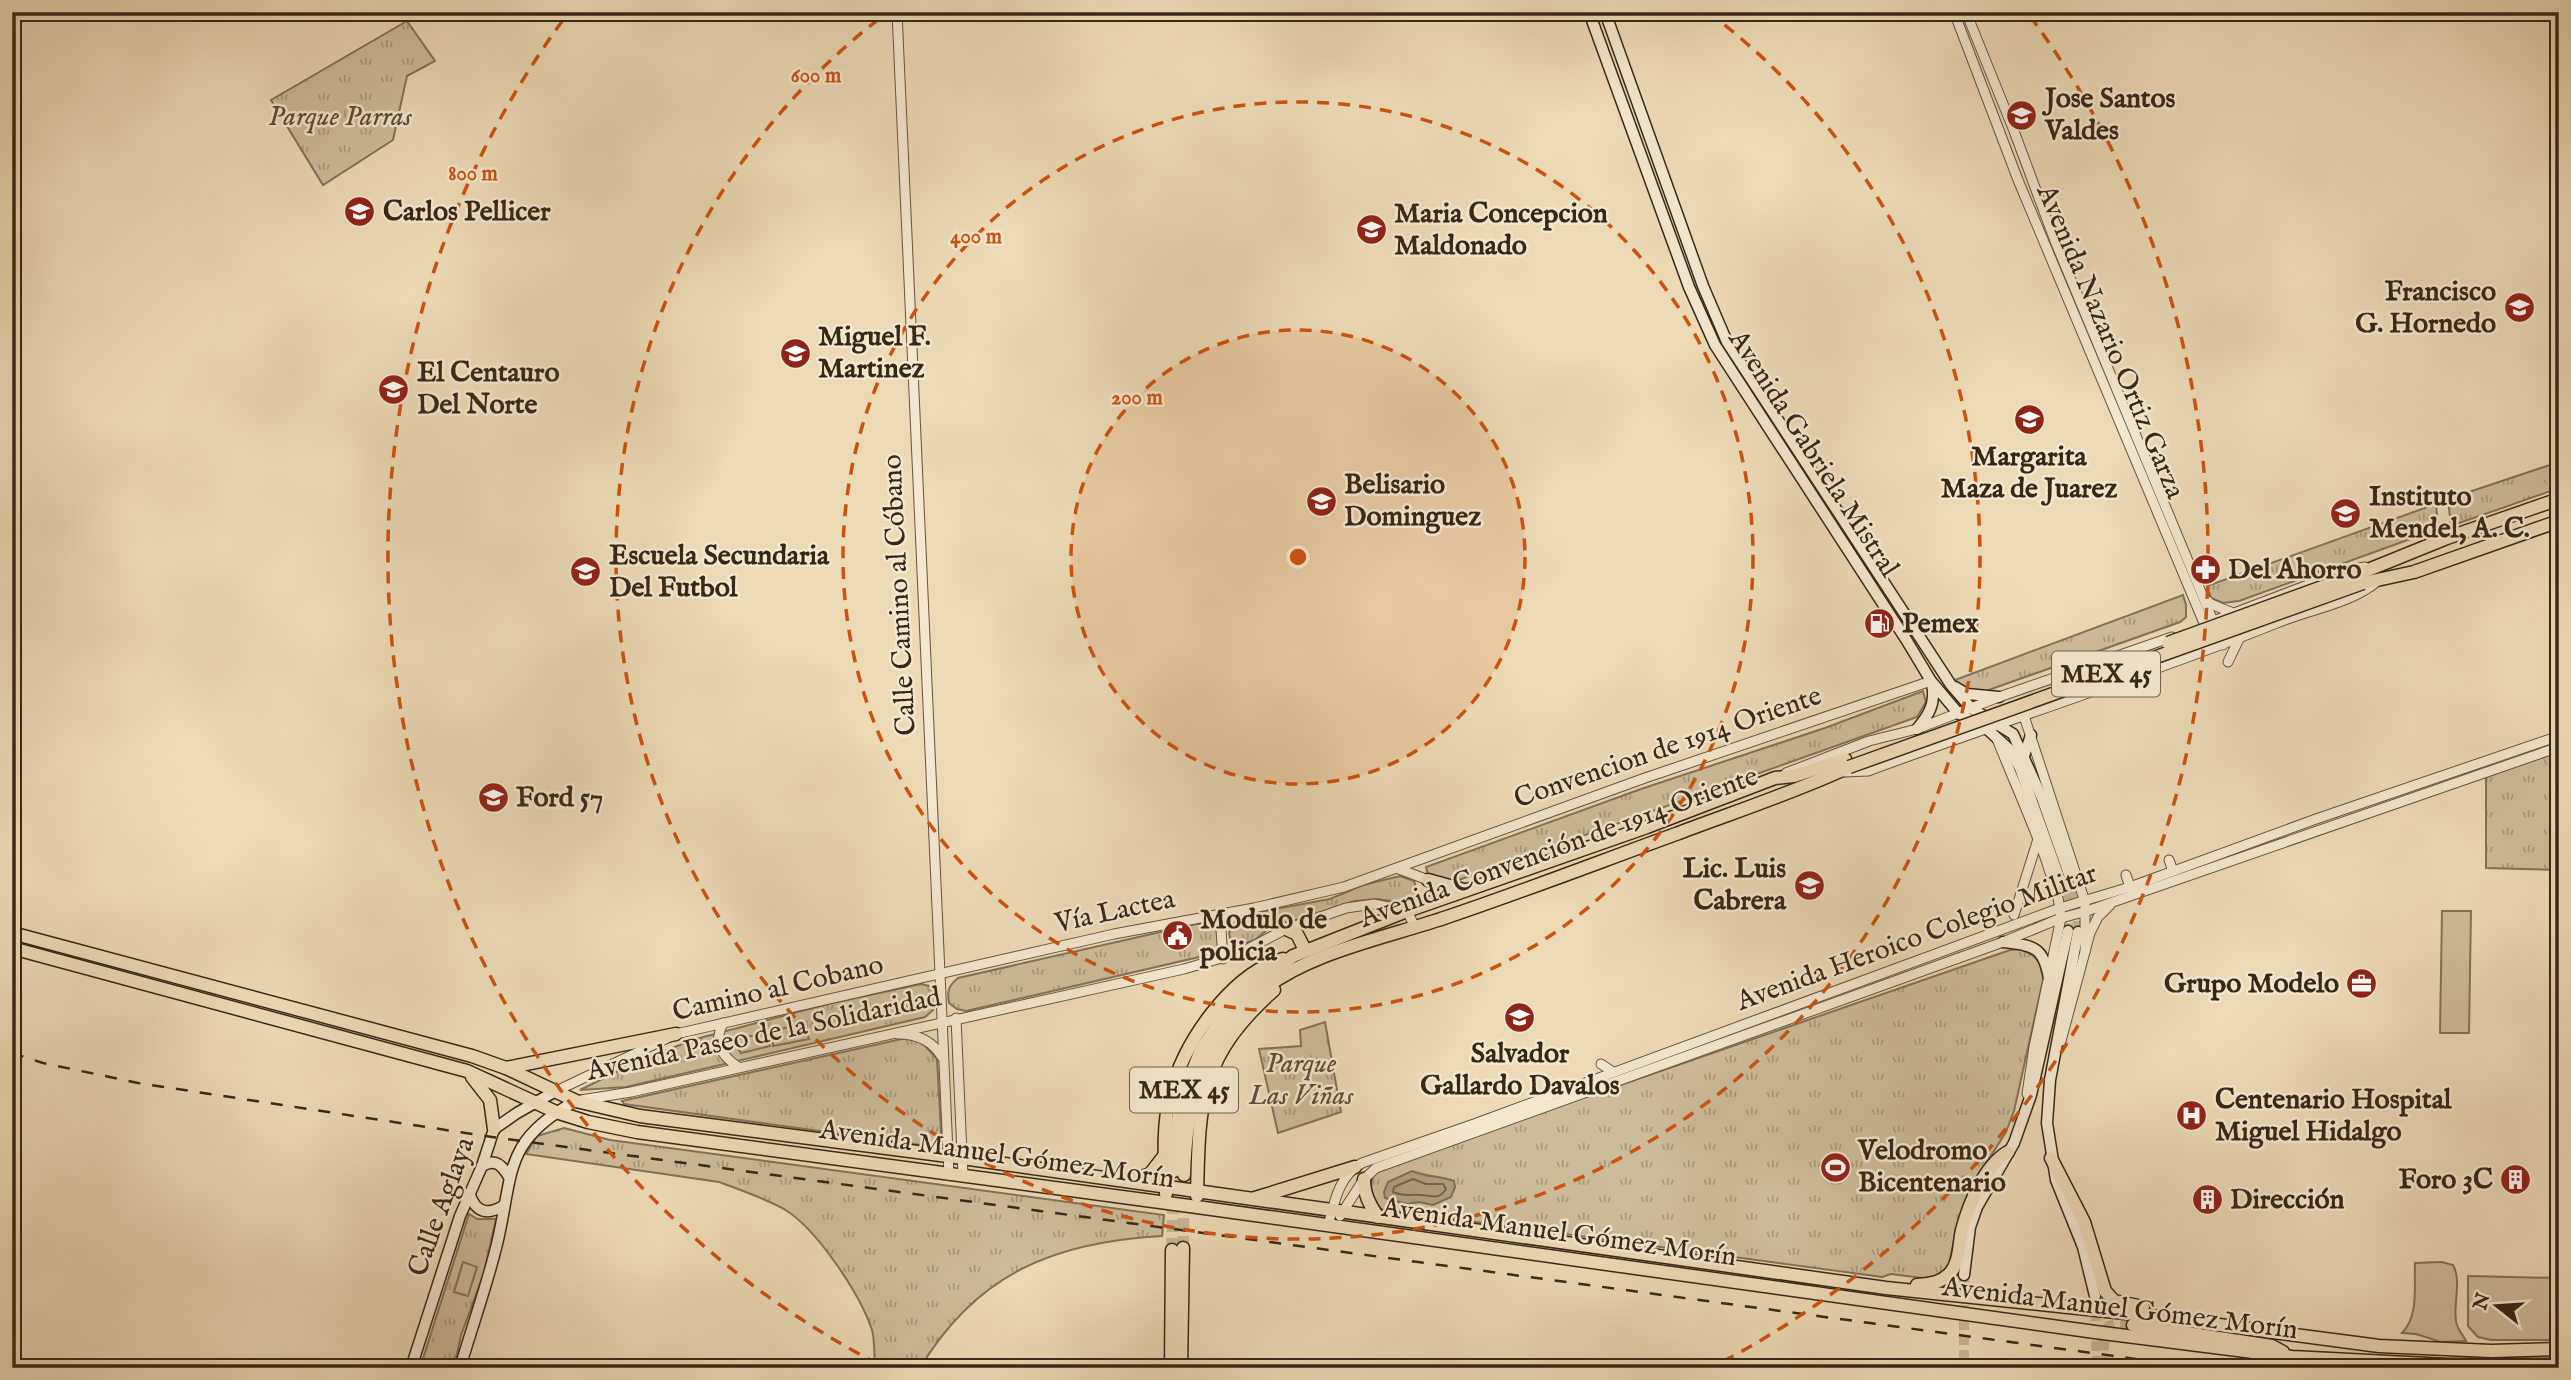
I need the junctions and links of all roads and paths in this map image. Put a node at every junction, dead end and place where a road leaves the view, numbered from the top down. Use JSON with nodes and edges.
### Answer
{"nodes":[{"id":1,"x":897,"y":12,"type":"edge"},
{"id":2,"x":1589,"y":12,"type":"edge"},
{"id":3,"x":1605,"y":12,"type":"edge"},
{"id":4,"x":1954,"y":12,"type":"edge"},
{"id":5,"x":1966,"y":12,"type":"edge"},
{"id":6,"x":2559,"y":499,"type":"edge"},
{"id":7,"x":2559,"y":521,"type":"edge"},
{"id":8,"x":2374,"y":566,"type":"junction"},
{"id":9,"x":2361,"y":579,"type":"junction"},
{"id":10,"x":2381,"y":579,"type":"junction"},
{"id":11,"x":2204,"y":598,"type":"junction"},
{"id":12,"x":2233,"y":613,"type":"junction"},
{"id":13,"x":2208,"y":623,"type":"junction"},
{"id":14,"x":2240,"y":638,"type":"junction"},
{"id":15,"x":2218,"y":646,"type":"junction"},
{"id":16,"x":2228,"y":662,"type":"dead end"},
{"id":17,"x":1931,"y":681,"type":"junction"},
{"id":18,"x":1951,"y":685,"type":"junction"},
{"id":19,"x":1999,"y":697,"type":"junction"},
{"id":20,"x":1970,"y":708,"type":"junction"},
{"id":21,"x":1958,"y":713,"type":"junction"},
{"id":22,"x":2024,"y":716,"type":"junction"},
{"id":23,"x":1999,"y":725,"type":"junction"},
{"id":24,"x":1917,"y":729,"type":"junction"},
{"id":25,"x":1987,"y":729,"type":"junction"},
{"id":26,"x":2031,"y":735,"type":"junction"},
{"id":27,"x":2559,"y":736,"type":"edge"},
{"id":28,"x":1997,"y":739,"type":"junction"},
{"id":29,"x":2559,"y":747,"type":"edge"},
{"id":30,"x":2024,"y":756,"type":"junction"},
{"id":31,"x":1847,"y":763,"type":"junction"},
{"id":32,"x":1836,"y":773,"type":"junction"},
{"id":33,"x":1775,"y":778,"type":"junction"},
{"id":34,"x":2038,"y":839,"type":"junction"},
{"id":35,"x":1420,"y":860,"type":"joint"},
{"id":36,"x":2169,"y":860,"type":"dead end"},
{"id":37,"x":1399,"y":869,"type":"junction"},
{"id":38,"x":2173,"y":871,"type":"junction"},
{"id":39,"x":2126,"y":875,"type":"dead end"},
{"id":40,"x":1428,"y":880,"type":"joint"},
{"id":41,"x":2130,"y":887,"type":"junction"},
{"id":42,"x":1465,"y":890,"type":"junction"},
{"id":43,"x":2115,"y":901,"type":"junction"},
{"id":44,"x":2086,"y":906,"type":"junction"},
{"id":45,"x":1407,"y":911,"type":"junction"},
{"id":46,"x":2060,"y":913,"type":"junction"},
{"id":47,"x":1220,"y":915,"type":"junction"},
{"id":48,"x":2014,"y":915,"type":"dead end"},
{"id":49,"x":1415,"y":927,"type":"junction"},
{"id":50,"x":1286,"y":929,"type":"junction"},
{"id":51,"x":12,"y":933,"type":"edge"},
{"id":52,"x":2003,"y":942,"type":"junction"},
{"id":53,"x":12,"y":948,"type":"edge"},
{"id":54,"x":2085,"y":952,"type":"junction"},
{"id":55,"x":1299,"y":958,"type":"junction"},
{"id":56,"x":1223,"y":959,"type":"junction"},
{"id":57,"x":940,"y":975,"type":"junction"},
{"id":58,"x":2049,"y":978,"type":"junction"},
{"id":59,"x":956,"y":1018,"type":"junction"},
{"id":60,"x":942,"y":1021,"type":"junction"},
{"id":61,"x":723,"y":1023,"type":"junction"},
{"id":62,"x":676,"y":1034,"type":"junction"},
{"id":63,"x":883,"y":1034,"type":"junction"},
{"id":64,"x":944,"y":1064,"type":"junction"},
{"id":65,"x":1601,"y":1064,"type":"dead end"},
{"id":66,"x":738,"y":1067,"type":"junction"},
{"id":67,"x":506,"y":1068,"type":"junction"},
{"id":68,"x":467,"y":1071,"type":"junction"},
{"id":69,"x":1613,"y":1072,"type":"junction"},
{"id":70,"x":2049,"y":1080,"type":"junction"},
{"id":71,"x":554,"y":1092,"type":"junction"},
{"id":72,"x":576,"y":1101,"type":"junction"},
{"id":73,"x":535,"y":1102,"type":"junction"},
{"id":74,"x":556,"y":1112,"type":"junction"},
{"id":75,"x":2023,"y":1120,"type":"junction"},
{"id":76,"x":495,"y":1129,"type":"junction"},
{"id":77,"x":2008,"y":1152,"type":"junction"},
{"id":78,"x":1165,"y":1155,"type":"junction"},
{"id":79,"x":948,"y":1156,"type":"junction"},
{"id":80,"x":962,"y":1158,"type":"junction"},
{"id":81,"x":2051,"y":1158,"type":"junction"},
{"id":82,"x":482,"y":1166,"type":"junction"},
{"id":83,"x":1355,"y":1167,"type":"junction"},
{"id":84,"x":1179,"y":1173,"type":"tunnel mouth"},
{"id":85,"x":949,"y":1175,"type":"junction"},
{"id":86,"x":963,"y":1176,"type":"junction"},
{"id":87,"x":509,"y":1177,"type":"junction"},
{"id":88,"x":1364,"y":1179,"type":"junction"},
{"id":89,"x":1123,"y":1182,"type":"junction"},
{"id":90,"x":1166,"y":1187,"type":"junction"},
{"id":91,"x":1197,"y":1191,"type":"junction"},
{"id":92,"x":470,"y":1195,"type":"junction"},
{"id":93,"x":1251,"y":1199,"type":"junction"},
{"id":94,"x":1166,"y":1203,"type":"junction"},
{"id":95,"x":503,"y":1206,"type":"junction"},
{"id":96,"x":1197,"y":1207,"type":"junction"},
{"id":97,"x":1337,"y":1210,"type":"junction"},
{"id":98,"x":1378,"y":1217,"type":"junction"},
{"id":99,"x":1332,"y":1227,"type":"junction"},
{"id":100,"x":1645,"y":1255,"type":"junction"},
{"id":101,"x":1585,"y":1262,"type":"junction"},
{"id":102,"x":1964,"y":1275,"type":"tunnel mouth"},
{"id":103,"x":1886,"y":1288,"type":"junction"},
{"id":104,"x":2095,"y":1296,"type":"tunnel mouth"},
{"id":105,"x":2133,"y":1306,"type":"junction"},
{"id":106,"x":2155,"y":1314,"type":"junction"},
{"id":107,"x":2133,"y":1325,"type":"tunnel mouth"},
{"id":108,"x":2559,"y":1349,"type":"edge"},
{"id":109,"x":2491,"y":1350,"type":"junction"},
{"id":110,"x":2292,"y":1357,"type":"junction"},
{"id":111,"x":1182,"y":1364,"type":"edge"},
{"id":112,"x":2559,"y":1365,"type":"edge"},
{"id":113,"x":2492,"y":1366,"type":"edge"},
{"id":114,"x":411,"y":1368,"type":"edge"},
{"id":115,"x":460,"y":1368,"type":"edge"},
{"id":116,"x":1169,"y":1368,"type":"edge"}],
"edges":[{"from":1,"to":57,"type":"street","name":"Calle Camino al Cóbano"},
{"from":2,"to":17,"type":"main road","name":"Avenida Gabriela Mistral"},
{"from":3,"to":18,"type":"main road","name":"Avenida Gabriela Mistral"},
{"from":4,"to":13,"type":"street","name":"Avenida Nazario Ortiz Garza"},
{"from":5,"to":11,"type":"street","name":"Avenida Nazario Ortiz Garza"},
{"from":6,"to":8,"type":"main road","name":"Avenida Convención de 1914 Oriente","number":"MEX 45"},
{"from":7,"to":10,"type":"main road","name":"Avenida Convención de 1914 Oriente","number":"MEX 45"},
{"from":8,"to":9,"type":"main road","name":"Avenida Convención de 1914 Oriente","number":"MEX 45"},
{"from":8,"to":12,"type":"street","name":"Avenida Convención de 1914 Oriente"},
{"from":9,"to":10,"type":"main road","name":"Avenida Convención de 1914 Oriente","number":"MEX 45"},
{"from":9,"to":31,"type":"main road","name":"Avenida Convención de 1914 Oriente","number":"MEX 45","bridge":true},
{"from":10,"to":14,"type":"street","name":"Avenida Convención de 1914 Oriente"},
{"from":11,"to":12,"type":"street"},
{"from":11,"to":13,"type":"street","name":"Avenida Nazario Ortiz Garza"},
{"from":12,"to":13,"type":"street","name":"Avenida Convención de 1914 Oriente"},
{"from":13,"to":15,"type":"street","name":"Avenida Nazario Ortiz Garza"},
{"from":13,"to":19,"type":"street","name":"Avenida Convención de 1914 Oriente"},
{"from":14,"to":15,"type":"street","name":"Avenida Convención de 1914 Oriente"},
{"from":14,"to":16,"type":"street"},
{"from":15,"to":22,"type":"street","name":"Avenida Convención de 1914 Oriente"},
{"from":17,"to":21,"type":"main road","name":"Avenida Gabriela Mistral"},
{"from":17,"to":24,"type":"main road"},
{"from":17,"to":35,"type":"street","name":"Convencion de 1914 Oriente"},
{"from":18,"to":19,"type":"main road"},
{"from":18,"to":20,"type":"main road","name":"Avenida Gabriela Mistral"},
{"from":19,"to":20,"type":"street","name":"Avenida Convención de 1914 Oriente"},
{"from":20,"to":21,"type":"street","name":"Avenida Convención de 1914 Oriente"},
{"from":20,"to":23,"type":"main road","name":"Avenida Gabriela Mistral"},
{"from":21,"to":24,"type":"street","name":"Avenida Convención de 1914 Oriente"},
{"from":21,"to":25,"type":"main road","name":"Avenida Gabriela Mistral"},
{"from":22,"to":23,"type":"street","name":"Avenida Convención de 1914 Oriente"},
{"from":22,"to":26,"type":"street"},
{"from":23,"to":25,"type":"street","name":"Avenida Convención de 1914 Oriente"},
{"from":23,"to":30,"type":"main road","name":"Avenida Gabriela Mistral"},
{"from":24,"to":33,"type":"street","name":"Avenida Convención de 1914 Oriente"},
{"from":25,"to":28,"type":"main road","name":"Avenida Gabriela Mistral"},
{"from":25,"to":32,"type":"street","name":"Avenida Convención de 1914 Oriente"},
{"from":26,"to":30,"type":"main road"},
{"from":26,"to":44,"type":"street"},
{"from":27,"to":38,"type":"street","name":"Avenida Heroico Colegio Militar"},
{"from":28,"to":30,"type":"main road","name":"Avenida Gabriela Mistral"},
{"from":28,"to":34,"type":"street"},
{"from":29,"to":43,"type":"street","name":"Avenida Heroico Colegio Militar"},
{"from":31,"to":32,"type":"main road","name":"Avenida Convención de 1914 Oriente","number":"MEX 45"},
{"from":31,"to":33,"type":"main road","name":"Avenida Convención de 1914 Oriente","number":"MEX 45"},
{"from":32,"to":49,"type":"main road","name":"Avenida Convención de 1914 Oriente","number":"MEX 45"},
{"from":33,"to":42,"type":"main road","name":"Avenida Convención de 1914 Oriente","number":"MEX 45"},
{"from":34,"to":46,"type":"street"},
{"from":34,"to":48,"type":"street"},
{"from":35,"to":37,"type":"street","name":"Vía Lactea"},
{"from":36,"to":38,"type":"street"},
{"from":37,"to":40,"type":"street"},
{"from":37,"to":47,"type":"street","name":"Vía Lactea"},
{"from":38,"to":41,"type":"street","name":"Avenida Heroico Colegio Militar"},
{"from":39,"to":41,"type":"street"},
{"from":40,"to":42,"type":"main road"},
{"from":41,"to":44,"type":"street","name":"Avenida Heroico Colegio Militar"},
{"from":42,"to":45,"type":"main road","name":"Avenida Convención de 1914 Oriente","number":"MEX 45"},
{"from":43,"to":44,"type":"street","name":"Avenida Heroico Colegio Militar"},
{"from":43,"to":54,"type":"street"},
{"from":44,"to":46,"type":"street","name":"Avenida Heroico Colegio Militar"},
{"from":44,"to":54,"type":"street"},
{"from":45,"to":49,"type":"street"},
{"from":45,"to":50,"type":"street","name":"Avenida Paseo de la Solidaridad"},
{"from":45,"to":55,"type":"main road","name":"Avenida Convención de 1914 Oriente","number":"MEX 45"},
{"from":46,"to":52,"type":"street","name":"Avenida Heroico Colegio Militar"},
{"from":46,"to":58,"type":"street"},
{"from":46,"to":69,"type":"street","name":"Avenida Heroico Colegio Militar"},
{"from":47,"to":56,"type":"street"},
{"from":47,"to":57,"type":"street","name":"Vía Lactea"},
{"from":49,"to":55,"type":"main road","name":"Avenida Convención de 1914 Oriente","number":"MEX 45"},
{"from":50,"to":55,"type":"main road"},
{"from":50,"to":56,"type":"street","name":"Avenida Paseo de la Solidaridad"},
{"from":51,"to":67,"type":"main road","name":"Avenida Paseo de la Solidaridad"},
{"from":52,"to":58,"type":"main road"},
{"from":52,"to":88,"type":"street","name":"Avenida Heroico Colegio Militar"},
{"from":53,"to":68,"type":"main road","name":"Avenida Paseo de la Solidaridad"},
{"from":54,"to":70,"type":"street"},
{"from":55,"to":78,"type":"main road"},
{"from":55,"to":84,"type":"main road","name":"Avenida Convención de 1914 Oriente","number":"MEX 45"},
{"from":55,"to":91,"type":"main road"},
{"from":56,"to":59,"type":"street","name":"Avenida Paseo de la Solidaridad"},
{"from":57,"to":60,"type":"street","name":"Calle Camino al Cóbano"},
{"from":57,"to":61,"type":"street","name":"Camino al Cobano"},
{"from":58,"to":75,"type":"street"},
{"from":59,"to":60,"type":"street","name":"Avenida Paseo de la Solidaridad"},
{"from":59,"to":80,"type":"street"},
{"from":60,"to":63,"type":"street","name":"Avenida Paseo de la Solidaridad"},
{"from":60,"to":64,"type":"street","name":"Calle Camino al Cóbano"},
{"from":61,"to":62,"type":"street","name":"Camino al Cobano"},
{"from":61,"to":66,"type":"street"},
{"from":62,"to":67,"type":"main road"},
{"from":62,"to":71,"type":"street","name":"Camino al Cobano"},
{"from":63,"to":64,"type":"street"},
{"from":63,"to":66,"type":"street","name":"Avenida Paseo de la Solidaridad"},
{"from":64,"to":79,"type":"street","name":"Calle Camino al Cóbano"},
{"from":65,"to":69,"type":"street"},
{"from":66,"to":72,"type":"street","name":"Avenida Paseo de la Solidaridad"},
{"from":67,"to":71,"type":"main road","name":"Avenida Paseo de la Solidaridad"},
{"from":68,"to":73,"type":"main road","name":"Avenida Paseo de la Solidaridad"},
{"from":68,"to":76,"type":"main road"},
{"from":69,"to":83,"type":"street","name":"Avenida Heroico Colegio Militar"},
{"from":70,"to":75,"type":"main road"},
{"from":70,"to":81,"type":"main road"},
{"from":71,"to":72,"type":"main road","name":"Avenida Paseo de la Solidaridad"},
{"from":71,"to":73,"type":"main road","name":"Calle Aglaya"},
{"from":72,"to":74,"type":"main road","name":"Calle Aglaya"},
{"from":72,"to":79,"type":"main road","name":"Avenida Manuel Gómez Morín"},
{"from":73,"to":74,"type":"main road","name":"Avenida Paseo de la Solidaridad"},
{"from":73,"to":76,"type":"main road","name":"Calle Aglaya"},
{"from":74,"to":85,"type":"main road","name":"Avenida Manuel Gómez Morín"},
{"from":74,"to":87,"type":"main road","name":"Calle Aglaya"},
{"from":75,"to":77,"type":"main road"},
{"from":76,"to":82,"type":"main road","name":"Calle Aglaya"},
{"from":77,"to":102,"type":"main road"},
{"from":77,"to":103,"type":"main road"},
{"from":78,"to":89,"type":"main road"},
{"from":78,"to":90,"type":"main road"},
{"from":79,"to":80,"type":"main road","name":"Avenida Manuel Gómez Morín"},
{"from":79,"to":85,"type":"street","name":"Calle Camino al Cóbano"},
{"from":80,"to":86,"type":"street"},
{"from":80,"to":89,"type":"main road","name":"Avenida Manuel Gómez Morín"},
{"from":81,"to":104,"type":"main road"},
{"from":81,"to":105,"type":"main road"},
{"from":82,"to":87,"type":"main road"},
{"from":82,"to":92,"type":"main road","name":"Calle Aglaya"},
{"from":83,"to":93,"type":"main road"},
{"from":83,"to":97,"type":"street","name":"Avenida Heroico Colegio Militar"},
{"from":85,"to":86,"type":"main road","name":"Avenida Manuel Gómez Morín"},
{"from":86,"to":94,"type":"main road","name":"Avenida Manuel Gómez Morín"},
{"from":87,"to":95,"type":"main road","name":"Calle Aglaya"},
{"from":88,"to":97,"type":"street","name":"Avenida Heroico Colegio Militar"},
{"from":88,"to":98,"type":"main road"},
{"from":89,"to":90,"type":"main road","name":"Avenida Manuel Gómez Morín"},
{"from":90,"to":91,"type":"main road","name":"Avenida Manuel Gómez Morín"},
{"from":90,"to":94,"type":"main road"},
{"from":91,"to":93,"type":"main road","name":"Avenida Manuel Gómez Morín"},
{"from":91,"to":96,"type":"main road"},
{"from":92,"to":95,"type":"main road"},
{"from":92,"to":114,"type":"main road","name":"Calle Aglaya"},
{"from":93,"to":97,"type":"main road","name":"Avenida Manuel Gómez Morín"},
{"from":94,"to":96,"type":"main road","name":"Avenida Manuel Gómez Morín"},
{"from":95,"to":115,"type":"main road","name":"Calle Aglaya"},
{"from":96,"to":99,"type":"main road","name":"Avenida Manuel Gómez Morín"},
{"from":97,"to":98,"type":"main road","name":"Avenida Manuel Gómez Morín"},
{"from":97,"to":99,"type":"street","name":"Avenida Heroico Colegio Militar"},
{"from":98,"to":100,"type":"main road","name":"Avenida Manuel Gómez Morín"},
{"from":99,"to":101,"type":"main road","name":"Avenida Manuel Gómez Morín"},
{"from":100,"to":101,"type":"main road"},
{"from":100,"to":103,"type":"main road","name":"Avenida Manuel Gómez Morín"},
{"from":101,"to":110,"type":"main road","name":"Avenida Manuel Gómez Morín"},
{"from":103,"to":106,"type":"main road","name":"Avenida Manuel Gómez Morín"},
{"from":105,"to":106,"type":"main road"},
{"from":105,"to":106,"type":"main road"},
{"from":106,"to":109,"type":"main road"},
{"from":107,"to":110,"type":"main road"},
{"from":108,"to":109,"type":"main road"},
{"from":109,"to":113,"type":"main road"},
{"from":110,"to":113,"type":"main road","name":"Avenida Manuel Gómez Morín"},
{"from":111,"to":116,"type":"main road"},
{"from":112,"to":113,"type":"main road","name":"Avenida Manuel Gómez Morín"}]}
